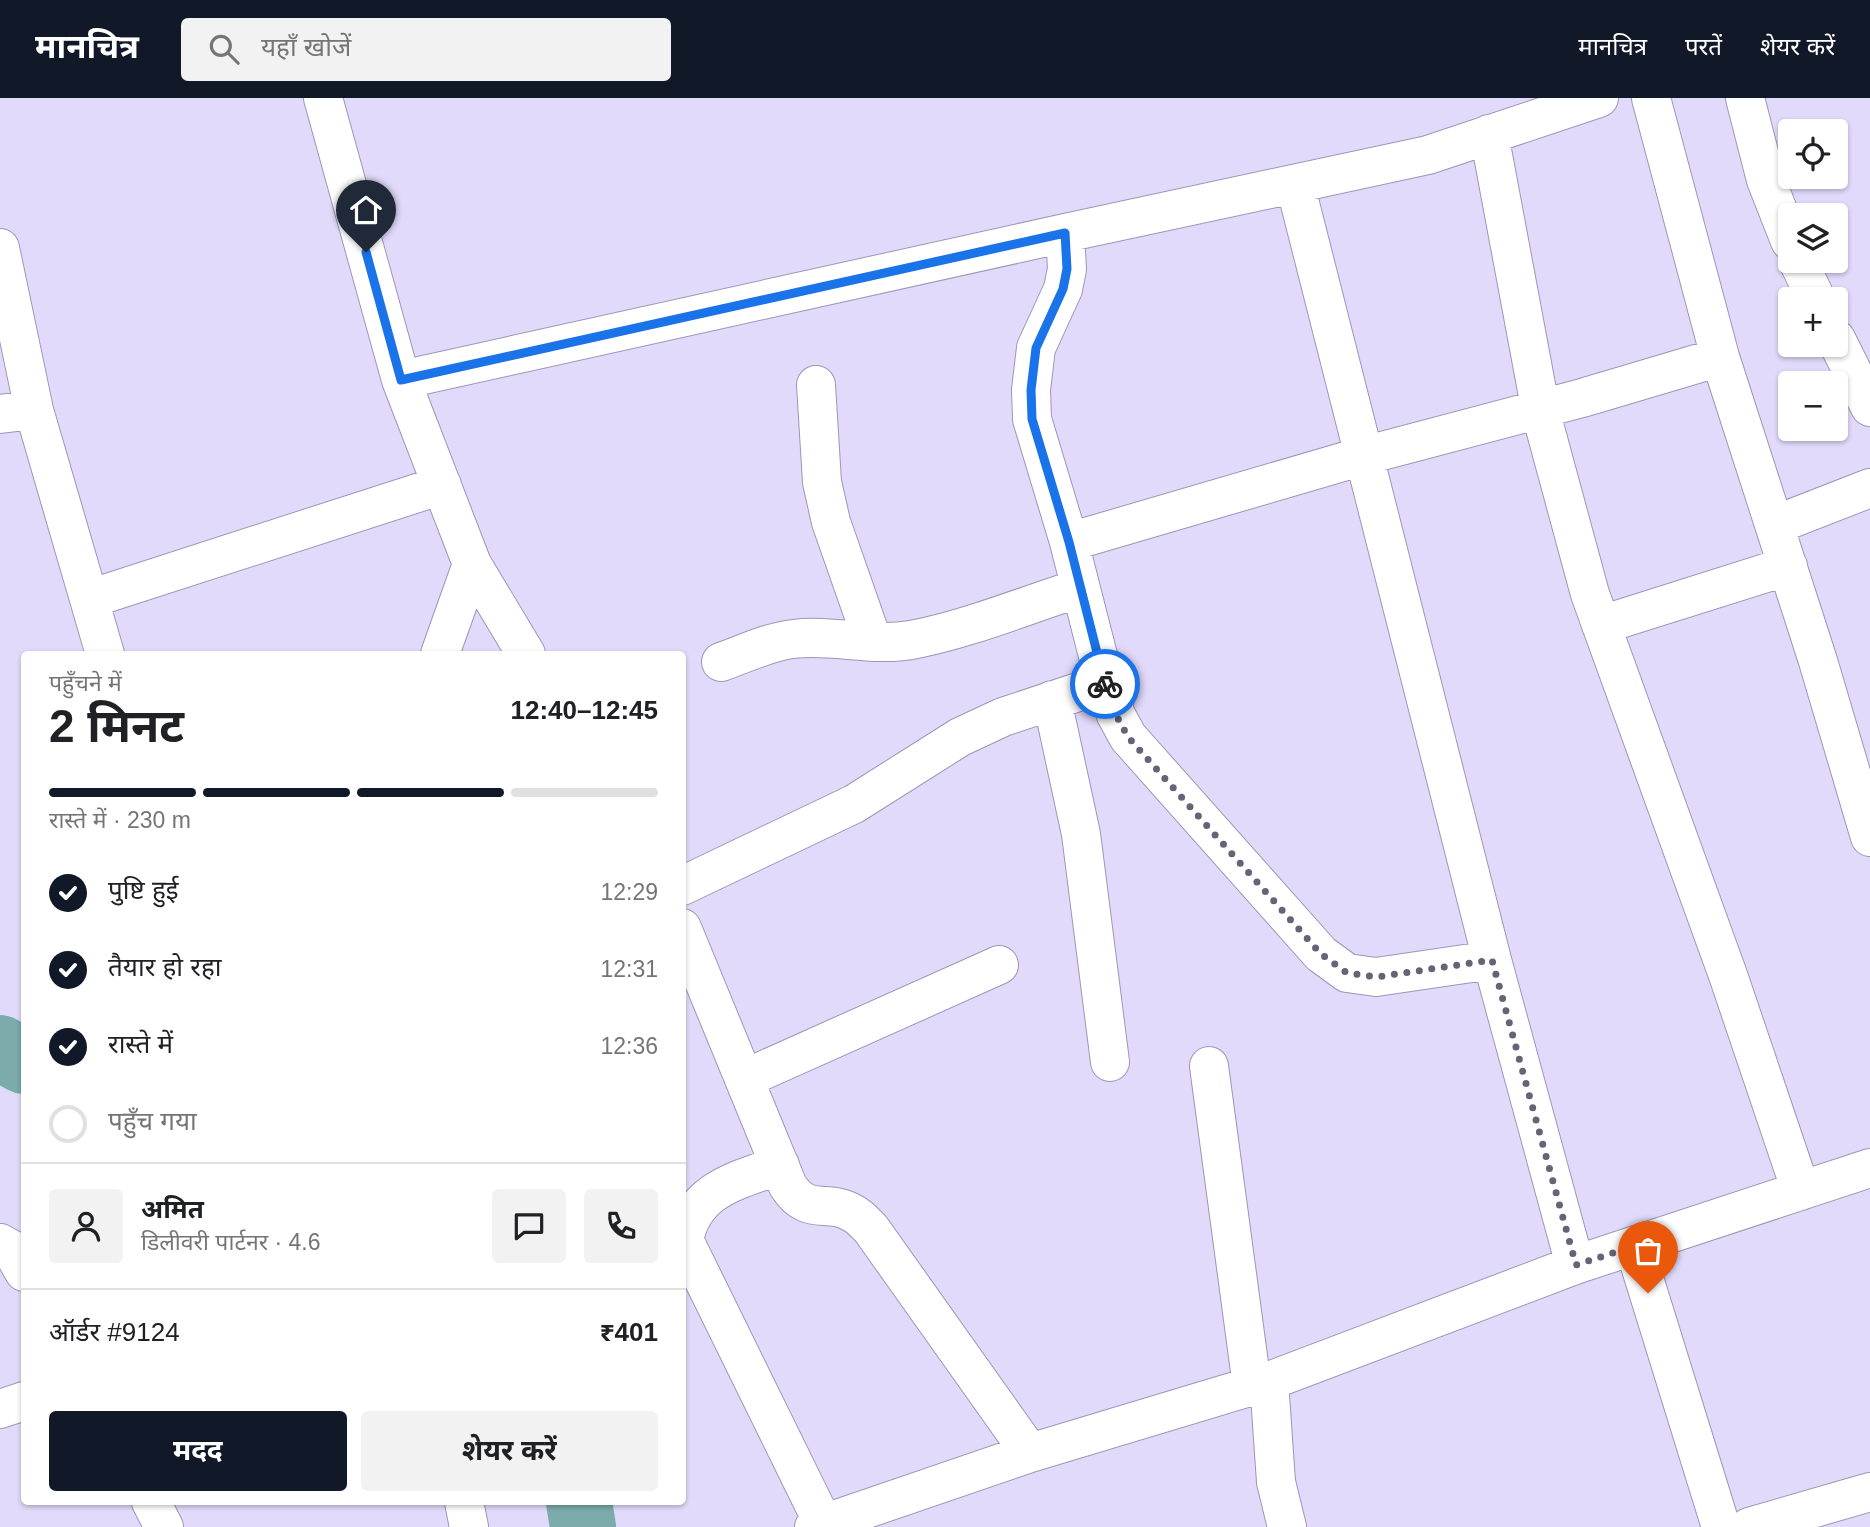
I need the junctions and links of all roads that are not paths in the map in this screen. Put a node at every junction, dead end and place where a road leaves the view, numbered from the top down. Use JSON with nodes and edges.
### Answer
{"nodes":[{"id":1,"x":323,"y":98,"type":"edge"},
{"id":2,"x":1599,"y":98,"type":"edge"},
{"id":3,"x":1651,"y":98,"type":"edge"},
{"id":4,"x":1745,"y":98,"type":"edge"},
{"id":5,"x":1489,"y":135,"type":"junction"},
{"id":6,"x":1295,"y":184,"type":"junction"},
{"id":7,"x":1778,"y":210,"type":"edge"},
{"id":8,"x":1065,"y":233,"type":"junction"},
{"id":9,"x":0,"y":248,"type":"edge"},
{"id":10,"x":1720,"y":357,"type":"junction"},
{"id":11,"x":1845,"y":357,"type":"edge"},
{"id":12,"x":401,"y":380,"type":"junction"},
{"id":13,"x":816,"y":385,"type":"dead end"},
{"id":14,"x":1870,"y":407,"type":"edge"},
{"id":15,"x":1541,"y":409,"type":"junction"},
{"id":16,"x":17,"y":412,"type":"edge"},
{"id":17,"x":1363,"y":456,"type":"junction"},
{"id":18,"x":442,"y":485,"type":"junction"},
{"id":19,"x":1870,"y":488,"type":"edge"},
{"id":20,"x":1775,"y":525,"type":"junction"},
{"id":21,"x":1069,"y":542,"type":"junction"},
{"id":22,"x":472,"y":564,"type":"junction"},
{"id":23,"x":1788,"y":566,"type":"junction"},
{"id":24,"x":1080,"y":588,"type":"junction"},
{"id":25,"x":89,"y":599,"type":"junction"},
{"id":26,"x":1601,"y":625,"type":"junction"},
{"id":27,"x":873,"y":642,"type":"junction"},
{"id":28,"x":104,"y":651,"type":"edge"},
{"id":29,"x":441,"y":651,"type":"edge"},
{"id":30,"x":524,"y":651,"type":"edge"},
{"id":31,"x":721,"y":662,"type":"dead end"},
{"id":32,"x":1105,"y":683,"type":"junction"},
{"id":33,"x":1052,"y":700,"type":"junction"},
{"id":34,"x":1870,"y":837,"type":"edge"},
{"id":35,"x":686,"y":884,"type":"edge"},
{"id":36,"x":686,"y":938,"type":"edge"},
{"id":37,"x":1492,"y":960,"type":"junction"},
{"id":38,"x":999,"y":965,"type":"dead end"},
{"id":39,"x":1110,"y":1062,"type":"dead end"},
{"id":40,"x":1209,"y":1066,"type":"dead end"},
{"id":41,"x":744,"y":1079,"type":"junction"},
{"id":42,"x":780,"y":1165,"type":"junction"},
{"id":43,"x":1870,"y":1168,"type":"edge"},
{"id":44,"x":1801,"y":1191,"type":"junction"},
{"id":45,"x":686,"y":1232,"type":"edge"},
{"id":46,"x":0,"y":1243,"type":"edge"},
{"id":47,"x":686,"y":1245,"type":"edge"},
{"id":48,"x":1634,"y":1246,"type":"junction"},
{"id":49,"x":1576,"y":1265,"type":"junction"},
{"id":50,"x":21,"y":1267,"type":"edge"},
{"id":51,"x":1260,"y":1383,"type":"junction"},
{"id":52,"x":21,"y":1402,"type":"edge"},
{"id":53,"x":0,"y":1409,"type":"edge"},
{"id":54,"x":1030,"y":1453,"type":"junction"},
{"id":55,"x":1870,"y":1492,"type":"edge"},
{"id":56,"x":153,"y":1505,"type":"edge"},
{"id":57,"x":465,"y":1505,"type":"edge"},
{"id":58,"x":818,"y":1525,"type":"edge"},
{"id":59,"x":1282,"y":1526,"type":"edge"},
{"id":60,"x":164,"y":1527,"type":"edge"},
{"id":61,"x":469,"y":1527,"type":"edge"},
{"id":62,"x":1721,"y":1527,"type":"edge"},
{"id":63,"x":1749,"y":1527,"type":"edge"}],
"edges":[{"from":1,"to":12,"type":"street"},
{"from":2,"to":5,"type":"street"},
{"from":3,"to":10,"type":"street"},
{"from":4,"to":7,"type":"street"},
{"from":5,"to":6,"type":"street"},
{"from":5,"to":15,"type":"street"},
{"from":6,"to":8,"type":"street"},
{"from":6,"to":17,"type":"street"},
{"from":8,"to":12,"type":"street"},
{"from":8,"to":21,"type":"street"},
{"from":9,"to":16,"type":"street"},
{"from":10,"to":15,"type":"street"},
{"from":10,"to":20,"type":"street"},
{"from":11,"to":14,"type":"street"},
{"from":12,"to":18,"type":"street"},
{"from":13,"to":27,"type":"street"},
{"from":15,"to":17,"type":"street"},
{"from":15,"to":26,"type":"street"},
{"from":16,"to":25,"type":"street"},
{"from":17,"to":21,"type":"street"},
{"from":17,"to":37,"type":"street"},
{"from":18,"to":22,"type":"street"},
{"from":18,"to":25,"type":"street"},
{"from":19,"to":20,"type":"street"},
{"from":20,"to":23,"type":"street"},
{"from":21,"to":24,"type":"street"},
{"from":22,"to":29,"type":"street"},
{"from":22,"to":30,"type":"street"},
{"from":23,"to":26,"type":"street"},
{"from":23,"to":34,"type":"street"},
{"from":24,"to":27,"type":"street"},
{"from":24,"to":32,"type":"street"},
{"from":25,"to":28,"type":"street"},
{"from":26,"to":44,"type":"street"},
{"from":27,"to":31,"type":"street"},
{"from":32,"to":33,"type":"street"},
{"from":32,"to":37,"type":"street"},
{"from":33,"to":35,"type":"street"},
{"from":33,"to":39,"type":"street"},
{"from":36,"to":41,"type":"street"},
{"from":37,"to":49,"type":"street"},
{"from":38,"to":41,"type":"street"},
{"from":40,"to":51,"type":"street"},
{"from":41,"to":42,"type":"street"},
{"from":42,"to":45,"type":"street"},
{"from":42,"to":54,"type":"street"},
{"from":43,"to":44,"type":"street"},
{"from":44,"to":48,"type":"street"},
{"from":46,"to":50,"type":"street"},
{"from":47,"to":58,"type":"street"},
{"from":48,"to":49,"type":"street"},
{"from":48,"to":62,"type":"street"},
{"from":49,"to":51,"type":"street"},
{"from":51,"to":54,"type":"street"},
{"from":51,"to":59,"type":"street"},
{"from":52,"to":53,"type":"street"},
{"from":54,"to":58,"type":"street"},
{"from":55,"to":63,"type":"street"},
{"from":56,"to":60,"type":"street"},
{"from":57,"to":61,"type":"street"}]}
